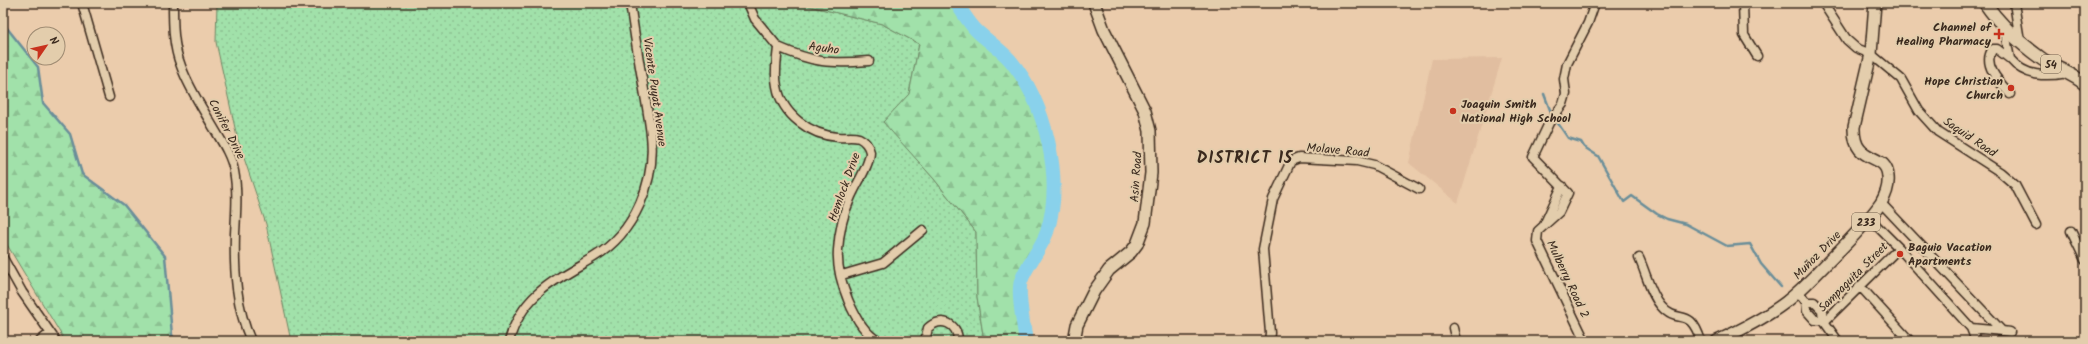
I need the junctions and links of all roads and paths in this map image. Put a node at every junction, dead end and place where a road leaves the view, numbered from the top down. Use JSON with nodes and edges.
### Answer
{"nodes":[{"id":1,"x":82,"y":3,"type":"edge"},
{"id":2,"x":173,"y":3,"type":"edge"},
{"id":3,"x":630,"y":3,"type":"edge"},
{"id":4,"x":748,"y":3,"type":"edge"},
{"id":5,"x":1094,"y":3,"type":"edge"},
{"id":6,"x":1595,"y":3,"type":"edge"},
{"id":7,"x":1743,"y":3,"type":"edge"},
{"id":8,"x":1823,"y":3,"type":"edge"},
{"id":9,"x":1875,"y":3,"type":"edge"},
{"id":10,"x":1985,"y":3,"type":"edge"},
{"id":11,"x":2014,"y":3,"type":"edge"},
{"id":12,"x":2004,"y":26,"type":"junction"},
{"id":13,"x":2020,"y":41,"type":"junction"},
{"id":14,"x":778,"y":47,"type":"junction"},
{"id":15,"x":1871,"y":54,"type":"junction"},
{"id":16,"x":1757,"y":56,"type":"dead end"},
{"id":17,"x":2010,"y":59,"type":"junction"},
{"id":18,"x":869,"y":61,"type":"dead end"},
{"id":19,"x":2068,"y":73,"type":"junction"},
{"id":20,"x":2085,"y":84,"type":"edge"},
{"id":21,"x":2010,"y":94,"type":"dead end"},
{"id":22,"x":109,"y":97,"type":"dead end"},
{"id":23,"x":1419,"y":190,"type":"dead end"},
{"id":24,"x":1881,"y":203,"type":"junction"},
{"id":25,"x":1869,"y":218,"type":"junction"},
{"id":26,"x":2036,"y":225,"type":"dead end"},
{"id":27,"x":923,"y":230,"type":"dead end"},
{"id":28,"x":2071,"y":231,"type":"dead end"},
{"id":29,"x":1899,"y":248,"type":"junction"},
{"id":30,"x":3,"y":258,"type":"edge"},
{"id":31,"x":1639,"y":258,"type":"dead end"},
{"id":32,"x":2085,"y":260,"type":"edge"},
{"id":33,"x":842,"y":275,"type":"junction"},
{"id":34,"x":1860,"y":286,"type":"junction"},
{"id":35,"x":1799,"y":292,"type":"junction"},
{"id":36,"x":1824,"y":321,"type":"junction"},
{"id":37,"x":1453,"y":328,"type":"dead end"},
{"id":38,"x":1971,"y":328,"type":"junction"},
{"id":39,"x":50,"y":333,"type":"junction"},
{"id":40,"x":40,"y":341,"type":"edge"},
{"id":41,"x":56,"y":341,"type":"edge"},
{"id":42,"x":251,"y":341,"type":"edge"},
{"id":43,"x":509,"y":341,"type":"edge"},
{"id":44,"x":878,"y":341,"type":"edge"},
{"id":45,"x":925,"y":341,"type":"edge"},
{"id":46,"x":958,"y":341,"type":"edge"},
{"id":47,"x":1074,"y":341,"type":"edge"},
{"id":48,"x":1269,"y":341,"type":"edge"},
{"id":49,"x":1456,"y":341,"type":"edge"},
{"id":50,"x":1585,"y":341,"type":"edge"},
{"id":51,"x":1701,"y":341,"type":"edge"},
{"id":52,"x":1717,"y":341,"type":"edge"},
{"id":53,"x":1838,"y":341,"type":"edge"},
{"id":54,"x":1910,"y":341,"type":"edge"},
{"id":55,"x":1976,"y":341,"type":"edge"}],
"edges":[{"from":1,"to":22,"type":"street"},
{"from":2,"to":42,"type":"street","name":"Conifer Drive"},
{"from":3,"to":43,"type":"street","name":"Vicente Puyat Avenue"},
{"from":4,"to":14,"type":"street"},
{"from":5,"to":47,"type":"main road","name":"Asin Road"},
{"from":6,"to":50,"type":"street","name":"Mulberry Road 2"},
{"from":7,"to":16,"type":"street"},
{"from":8,"to":15,"type":"street","name":"Saquid Road"},
{"from":9,"to":15,"type":"main road","name":"Muñoz Drive","number":"233"},
{"from":10,"to":12,"type":"highway","number":"54"},
{"from":11,"to":13,"type":"street"},
{"from":12,"to":13,"type":"highway","number":"54"},
{"from":12,"to":17,"type":"street"},
{"from":13,"to":19,"type":"highway","number":"54"},
{"from":14,"to":18,"type":"street","name":"Aguho"},
{"from":14,"to":33,"type":"street","name":"Hemlock Drive"},
{"from":15,"to":24,"type":"main road","name":"Muñoz Drive","number":"233"},
{"from":15,"to":26,"type":"street","name":"Saquid Road"},
{"from":17,"to":19,"type":"street"},
{"from":17,"to":21,"type":"street"},
{"from":19,"to":20,"type":"highway","number":"54"},
{"from":23,"to":48,"type":"street","name":"Molave Road"},
{"from":24,"to":25,"type":"main road","name":"Muñoz Drive","number":"233"},
{"from":24,"to":38,"type":"street"},
{"from":25,"to":29,"type":"street","name":"Sampaguita Street"},
{"from":25,"to":35,"type":"main road","name":"Muñoz Drive","number":"233"},
{"from":27,"to":33,"type":"street"},
{"from":28,"to":32,"type":"street"},
{"from":29,"to":34,"type":"street","name":"Sampaguita Street"},
{"from":29,"to":38,"type":"street","name":"Sampaguita Street"},
{"from":30,"to":39,"type":"street"},
{"from":31,"to":51,"type":"street"},
{"from":33,"to":44,"type":"street","name":"Hemlock Drive"},
{"from":34,"to":36,"type":"street","name":"Sampaguita Street"},
{"from":34,"to":54,"type":"street"},
{"from":35,"to":36,"type":"street","name":"Sampaguita Street"},
{"from":35,"to":52,"type":"main road","name":"Muñoz Drive","number":"233"},
{"from":36,"to":53,"type":"street","name":"Sampaguita Street"},
{"from":37,"to":49,"type":"street"},
{"from":38,"to":55,"type":"street","name":"Sampaguita Street"},
{"from":39,"to":40,"type":"street"},
{"from":39,"to":41,"type":"street"},
{"from":45,"to":46,"type":"street"}]}
